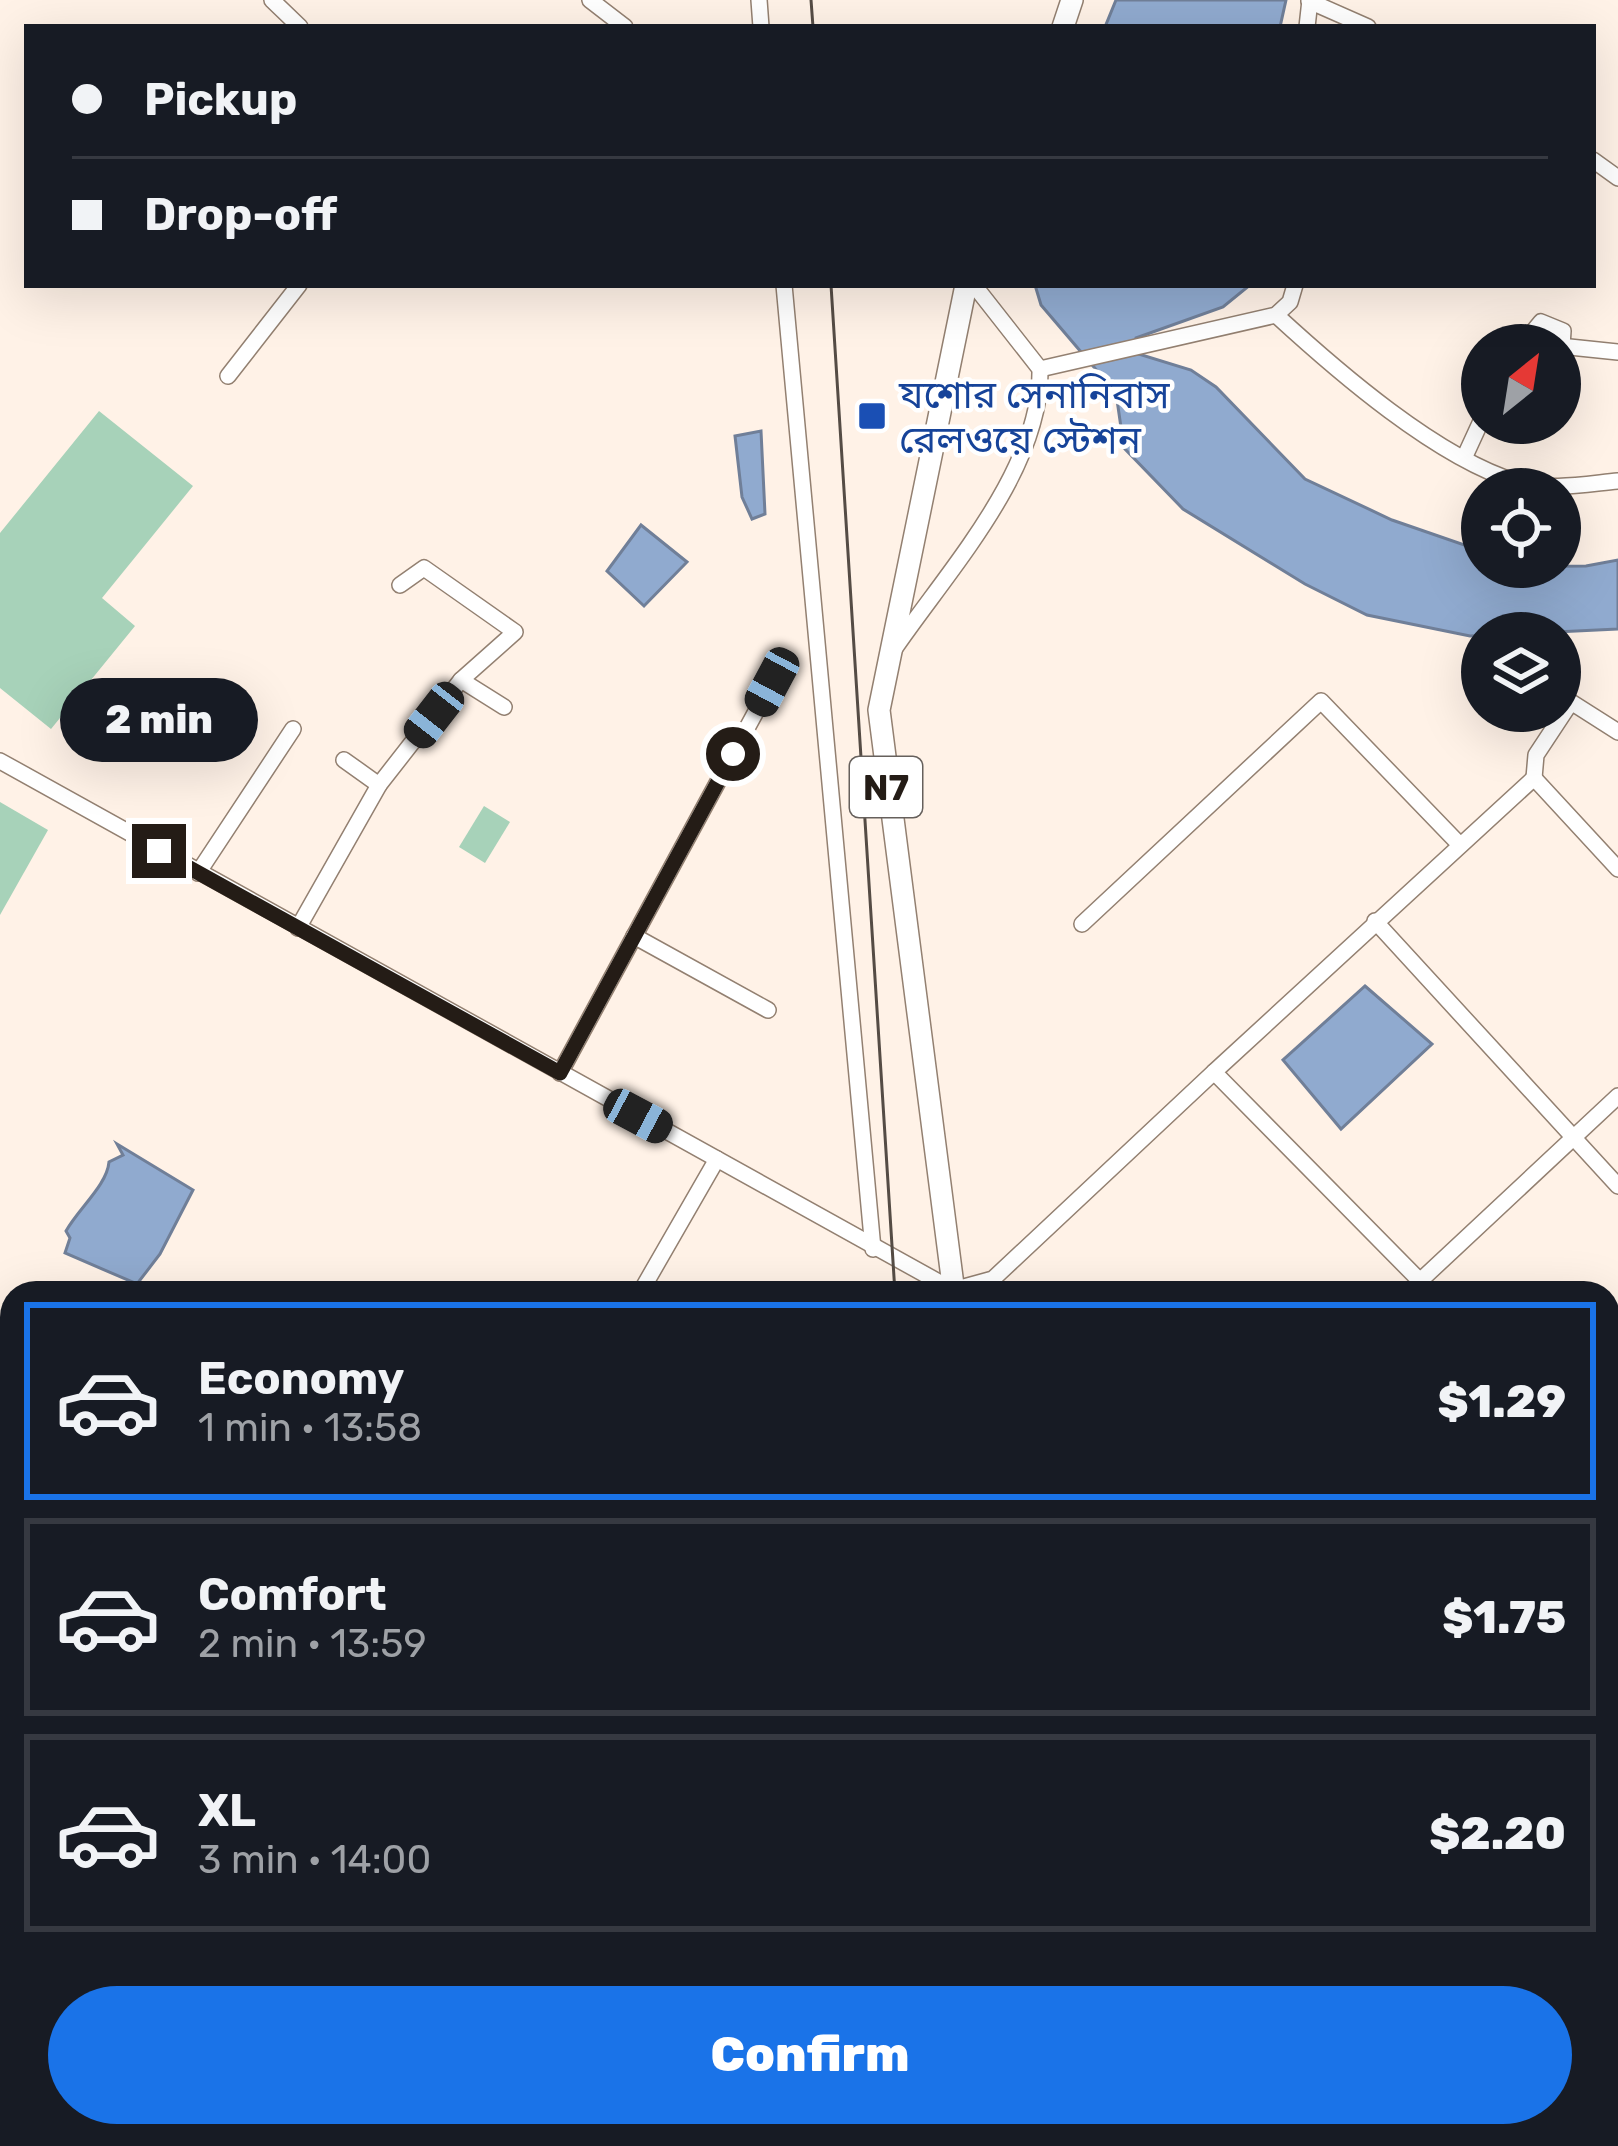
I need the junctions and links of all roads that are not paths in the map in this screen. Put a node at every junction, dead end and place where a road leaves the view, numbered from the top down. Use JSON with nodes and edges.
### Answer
{"nodes":[{"id":1,"x":272,"y":0,"type":"edge"},
{"id":2,"x":590,"y":0,"type":"edge"},
{"id":3,"x":1310,"y":1,"type":"edge"},
{"id":4,"x":297,"y":24,"type":"edge"},
{"id":5,"x":621,"y":24,"type":"edge"},
{"id":6,"x":1361,"y":24,"type":"edge"},
{"id":7,"x":297,"y":288,"type":"edge"},
{"id":8,"x":784,"y":288,"type":"edge"},
{"id":9,"x":969,"y":288,"type":"edge"},
{"id":10,"x":972,"y":288,"type":"edge"},
{"id":11,"x":1293,"y":288,"type":"edge"},
{"id":12,"x":1276,"y":315,"type":"junction"},
{"id":13,"x":1581,"y":348,"type":"edge"},
{"id":14,"x":1618,"y":352,"type":"edge"},
{"id":15,"x":1040,"y":369,"type":"junction"},
{"id":16,"x":228,"y":376,"type":"dead end"},
{"id":17,"x":1470,"y":444,"type":"edge"},
{"id":18,"x":1465,"y":456,"type":"junction"},
{"id":19,"x":1618,"y":481,"type":"edge"},
{"id":20,"x":400,"y":585,"type":"dead end"},
{"id":21,"x":887,"y":660,"type":"junction"},
{"id":22,"x":461,"y":680,"type":"junction"},
{"id":23,"x":772,"y":682,"type":"dead end"},
{"id":24,"x":504,"y":707,"type":"dead end"},
{"id":25,"x":293,"y":729,"type":"dead end"},
{"id":26,"x":1618,"y":732,"type":"edge"},
{"id":27,"x":344,"y":760,"type":"dead end"},
{"id":28,"x":0,"y":761,"type":"edge"},
{"id":29,"x":1534,"y":778,"type":"junction"},
{"id":30,"x":379,"y":785,"type":"junction"},
{"id":31,"x":1460,"y":844,"type":"junction"},
{"id":32,"x":1618,"y":869,"type":"edge"},
{"id":33,"x":198,"y":873,"type":"junction"},
{"id":34,"x":1375,"y":921,"type":"junction"},
{"id":35,"x":1082,"y":924,"type":"dead end"},
{"id":36,"x":298,"y":928,"type":"junction"},
{"id":37,"x":634,"y":936,"type":"junction"},
{"id":38,"x":769,"y":1010,"type":"dead end"},
{"id":39,"x":1214,"y":1072,"type":"junction"},
{"id":40,"x":560,"y":1073,"type":"junction"},
{"id":41,"x":1618,"y":1096,"type":"edge"},
{"id":42,"x":1571,"y":1138,"type":"junction"},
{"id":43,"x":717,"y":1159,"type":"junction"},
{"id":44,"x":1618,"y":1186,"type":"edge"},
{"id":45,"x":872,"y":1249,"type":"junction"},
{"id":46,"x":647,"y":1281,"type":"edge"},
{"id":47,"x":934,"y":1281,"type":"edge"},
{"id":48,"x":952,"y":1281,"type":"edge"},
{"id":49,"x":989,"y":1281,"type":"edge"},
{"id":50,"x":1419,"y":1281,"type":"edge"},
{"id":51,"x":1431,"y":1281,"type":"edge"}],
"edges":[{"from":1,"to":4,"type":"street"},
{"from":2,"to":5,"type":"street"},
{"from":3,"to":6,"type":"street"},
{"from":7,"to":16,"type":"street"},
{"from":8,"to":45,"type":"street"},
{"from":9,"to":21,"type":"highway","number":"N7"},
{"from":10,"to":15,"type":"street"},
{"from":11,"to":12,"type":"street"},
{"from":12,"to":15,"type":"street"},
{"from":12,"to":18,"type":"street"},
{"from":13,"to":14,"type":"street"},
{"from":15,"to":21,"type":"street"},
{"from":17,"to":18,"type":"street"},
{"from":18,"to":19,"type":"street"},
{"from":20,"to":22,"type":"street"},
{"from":21,"to":48,"type":"highway","number":"N7"},
{"from":22,"to":24,"type":"street"},
{"from":22,"to":30,"type":"street"},
{"from":23,"to":37,"type":"street"},
{"from":25,"to":33,"type":"street"},
{"from":26,"to":29,"type":"street"},
{"from":27,"to":30,"type":"street"},
{"from":28,"to":33,"type":"street"},
{"from":29,"to":31,"type":"street"},
{"from":29,"to":32,"type":"street"},
{"from":30,"to":36,"type":"street"},
{"from":31,"to":34,"type":"street"},
{"from":31,"to":35,"type":"street"},
{"from":33,"to":36,"type":"street"},
{"from":34,"to":39,"type":"street"},
{"from":34,"to":42,"type":"street"},
{"from":36,"to":40,"type":"street"},
{"from":37,"to":38,"type":"street"},
{"from":37,"to":40,"type":"street"},
{"from":39,"to":49,"type":"street"},
{"from":39,"to":50,"type":"street"},
{"from":40,"to":43,"type":"street"},
{"from":41,"to":42,"type":"street"},
{"from":42,"to":44,"type":"street"},
{"from":42,"to":51,"type":"street"},
{"from":43,"to":45,"type":"street"},
{"from":43,"to":46,"type":"street"},
{"from":45,"to":47,"type":"street"}]}
